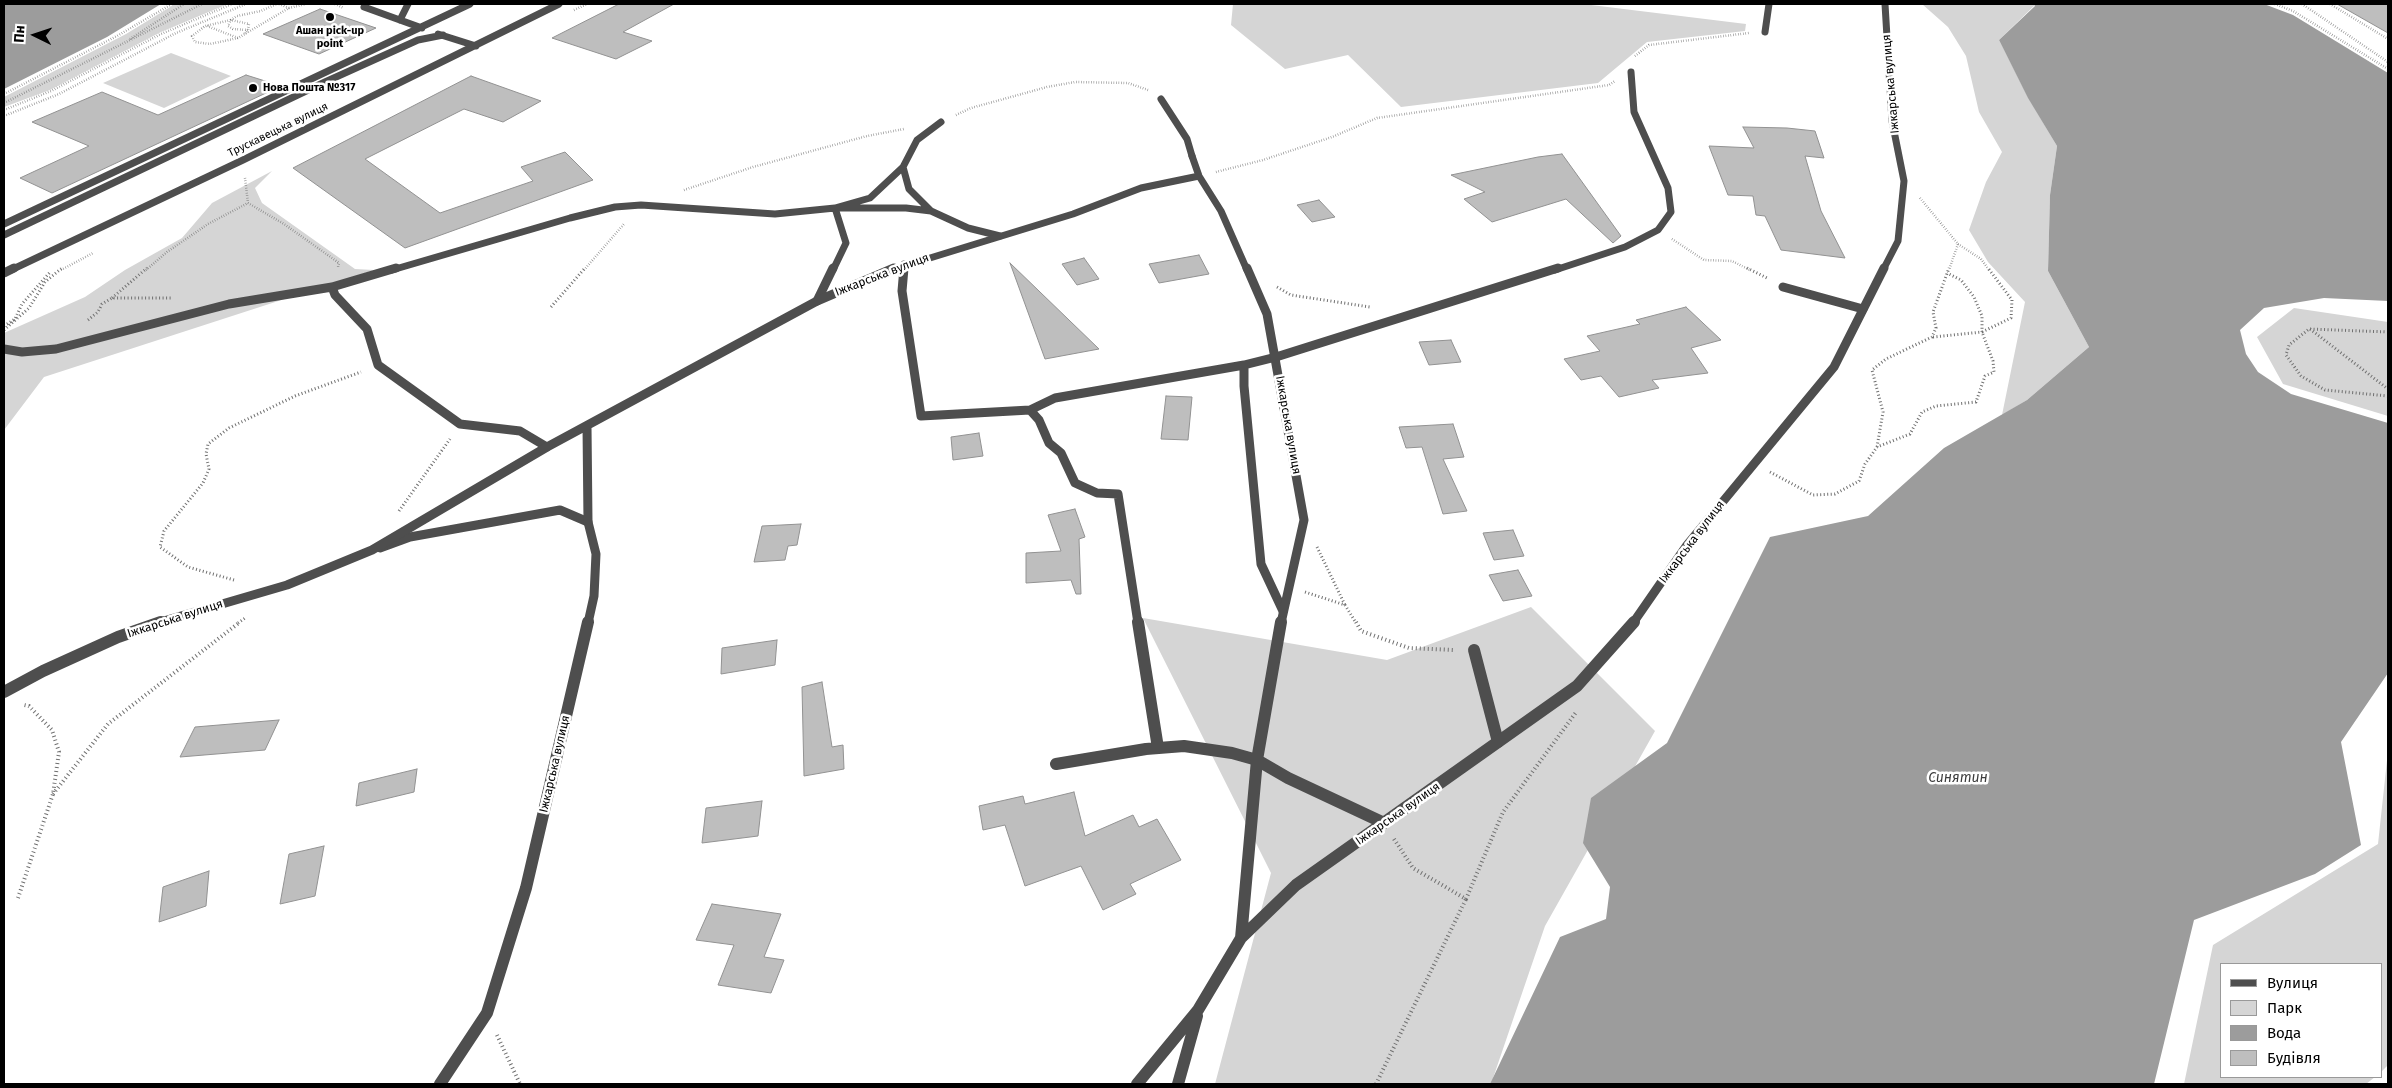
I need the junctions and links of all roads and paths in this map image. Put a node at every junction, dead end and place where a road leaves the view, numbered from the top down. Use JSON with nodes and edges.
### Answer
{"nodes":[{"id":1,"x":172,"y":4,"type":"edge"},
{"id":2,"x":184,"y":4,"type":"edge"},
{"id":3,"x":201,"y":4,"type":"edge"},
{"id":4,"x":232,"y":4,"type":"edge"},
{"id":5,"x":246,"y":4,"type":"edge"},
{"id":6,"x":278,"y":4,"type":"edge"},
{"id":7,"x":306,"y":4,"type":"edge"},
{"id":8,"x":335,"y":4,"type":"edge"},
{"id":9,"x":408,"y":4,"type":"edge"},
{"id":10,"x":470,"y":4,"type":"edge"},
{"id":11,"x":560,"y":4,"type":"edge"},
{"id":12,"x":1769,"y":4,"type":"edge"},
{"id":13,"x":1885,"y":4,"type":"edge"},
{"id":14,"x":2275,"y":4,"type":"edge"},
{"id":15,"x":2286,"y":4,"type":"edge"},
{"id":16,"x":2302,"y":4,"type":"edge"},
{"id":17,"x":2330,"y":4,"type":"edge"},
{"id":18,"x":364,"y":7,"type":"dead end"},
{"id":19,"x":289,"y":8,"type":"junction"},
{"id":20,"x":344,"y":8,"type":"dead end"},
{"id":21,"x":2294,"y":11,"type":"junction"},
{"id":22,"x":231,"y":20,"type":"junction"},
{"id":23,"x":400,"y":20,"type":"junction"},
{"id":24,"x":152,"y":23,"type":"junction"},
{"id":25,"x":199,"y":23,"type":"junction"},
{"id":26,"x":161,"y":24,"type":"junction"},
{"id":27,"x":205,"y":26,"type":"junction"},
{"id":28,"x":420,"y":27,"type":"junction"},
{"id":29,"x":248,"y":30,"type":"junction"},
{"id":30,"x":1764,"y":32,"type":"joint"},
{"id":31,"x":244,"y":34,"type":"junction"},
{"id":32,"x":443,"y":35,"type":"junction"},
{"id":33,"x":238,"y":38,"type":"junction"},
{"id":34,"x":2388,"y":39,"type":"edge"},
{"id":35,"x":120,"y":46,"type":"junction"},
{"id":36,"x":476,"y":46,"type":"junction"},
{"id":37,"x":2388,"y":62,"type":"edge"},
{"id":38,"x":2388,"y":69,"type":"edge"},
{"id":39,"x":1631,"y":72,"type":"junction"},
{"id":40,"x":314,"y":77,"type":"junction"},
{"id":41,"x":325,"y":82,"type":"junction"},
{"id":42,"x":4,"y":94,"type":"edge"},
{"id":43,"x":1161,"y":99,"type":"joint"},
{"id":44,"x":4,"y":103,"type":"edge"},
{"id":45,"x":4,"y":110,"type":"edge"},
{"id":46,"x":4,"y":116,"type":"edge"},
{"id":47,"x":941,"y":122,"type":"junction"},
{"id":48,"x":903,"y":167,"type":"junction"},
{"id":49,"x":1198,"y":176,"type":"junction"},
{"id":50,"x":1904,"y":181,"type":"junction"},
{"id":51,"x":246,"y":188,"type":"dead end"},
{"id":52,"x":678,"y":192,"type":"dead end"},
{"id":53,"x":248,"y":204,"type":"junction"},
{"id":54,"x":641,"y":205,"type":"junction"},
{"id":55,"x":835,"y":208,"type":"junction"},
{"id":56,"x":931,"y":211,"type":"junction"},
{"id":57,"x":4,"y":224,"type":"edge"},
{"id":58,"x":1658,"y":230,"type":"junction"},
{"id":59,"x":4,"y":235,"type":"edge"},
{"id":60,"x":1000,"y":236,"type":"junction"},
{"id":61,"x":1958,"y":244,"type":"junction"},
{"id":62,"x":904,"y":264,"type":"junction"},
{"id":63,"x":1248,"y":272,"type":"junction"},
{"id":64,"x":4,"y":273,"type":"edge"},
{"id":65,"x":1947,"y":273,"type":"junction"},
{"id":66,"x":332,"y":287,"type":"junction"},
{"id":67,"x":1783,"y":287,"type":"joint"},
{"id":68,"x":112,"y":298,"type":"dead end"},
{"id":69,"x":817,"y":301,"type":"junction"},
{"id":70,"x":550,"y":306,"type":"dead end"},
{"id":71,"x":1373,"y":307,"type":"dead end"},
{"id":72,"x":1863,"y":309,"type":"junction"},
{"id":73,"x":2309,"y":329,"type":"junction"},
{"id":74,"x":1982,"y":332,"type":"junction"},
{"id":75,"x":2388,"y":332,"type":"edge"},
{"id":76,"x":1932,"y":337,"type":"junction"},
{"id":77,"x":4,"y":350,"type":"edge"},
{"id":78,"x":1276,"y":357,"type":"junction"},
{"id":79,"x":378,"y":365,"type":"junction"},
{"id":80,"x":1244,"y":365,"type":"junction"},
{"id":81,"x":2388,"y":389,"type":"edge"},
{"id":82,"x":2388,"y":396,"type":"edge"},
{"id":83,"x":1030,"y":410,"type":"junction"},
{"id":84,"x":460,"y":424,"type":"junction"},
{"id":85,"x":587,"y":426,"type":"junction"},
{"id":86,"x":547,"y":447,"type":"junction"},
{"id":87,"x":1877,"y":447,"type":"junction"},
{"id":88,"x":1754,"y":463,"type":"junction"},
{"id":89,"x":394,"y":519,"type":"dead end"},
{"id":90,"x":1304,"y":520,"type":"junction"},
{"id":91,"x":588,"y":522,"type":"junction"},
{"id":92,"x":372,"y":550,"type":"junction"},
{"id":93,"x":237,"y":581,"type":"dead end"},
{"id":94,"x":1288,"y":586,"type":"junction"},
{"id":95,"x":1345,"y":605,"type":"junction"},
{"id":96,"x":1283,"y":611,"type":"junction"},
{"id":97,"x":252,"y":613,"type":"dead end"},
{"id":98,"x":1474,"y":650,"type":"joint"},
{"id":99,"x":1578,"y":686,"type":"junction"},
{"id":100,"x":4,"y":692,"type":"edge"},
{"id":101,"x":21,"y":704,"type":"dead end"},
{"id":102,"x":1498,"y":742,"type":"junction"},
{"id":103,"x":1158,"y":748,"type":"junction"},
{"id":104,"x":1257,"y":760,"type":"junction"},
{"id":105,"x":1056,"y":764,"type":"dead end"},
{"id":106,"x":53,"y":794,"type":"junction"},
{"id":107,"x":1384,"y":823,"type":"junction"},
{"id":108,"x":18,"y":898,"type":"dead end"},
{"id":109,"x":1466,"y":899,"type":"junction"},
{"id":110,"x":1241,"y":938,"type":"junction"},
{"id":111,"x":1198,"y":1010,"type":"junction"},
{"id":112,"x":487,"y":1012,"type":"junction"},
{"id":113,"x":440,"y":1084,"type":"edge"},
{"id":114,"x":520,"y":1084,"type":"edge"},
{"id":115,"x":1138,"y":1084,"type":"edge"},
{"id":116,"x":1178,"y":1084,"type":"edge"},
{"id":117,"x":1376,"y":1084,"type":"edge"}],
"edges":[{"from":1,"to":42,"type":"path"},
{"from":2,"to":24,"type":"path"},
{"from":3,"to":26,"type":"path"},
{"from":4,"to":45,"type":"path"},
{"from":5,"to":25,"type":"path"},
{"from":6,"to":19,"type":"path"},
{"from":6,"to":22,"type":"path"},
{"from":7,"to":19,"type":"path"},
{"from":8,"to":20,"type":"path"},
{"from":9,"to":23,"type":"street"},
{"from":10,"to":28,"type":"street"},
{"from":11,"to":36,"type":"street","name":"Трускавецька вулиця"},
{"from":12,"to":30,"type":"street"},
{"from":13,"to":50,"type":"street","name":"Іжкарська вулиця"},
{"from":14,"to":21,"type":"path"},
{"from":15,"to":21,"type":"path"},
{"from":16,"to":37,"type":"path"},
{"from":17,"to":34,"type":"path"},
{"from":18,"to":23,"type":"street"},
{"from":19,"to":31,"type":"path"},
{"from":21,"to":38,"type":"path"},
{"from":22,"to":27,"type":"path"},
{"from":22,"to":29,"type":"path"},
{"from":22,"to":29,"type":"path"},
{"from":23,"to":28,"type":"street"},
{"from":24,"to":26,"type":"path"},
{"from":24,"to":35,"type":"path"},
{"from":25,"to":27,"type":"path"},
{"from":25,"to":46,"type":"path"},
{"from":26,"to":35,"type":"path"},
{"from":27,"to":33,"type":"path"},
{"from":27,"to":33,"type":"path"},
{"from":28,"to":32,"type":"street"},
{"from":28,"to":40,"type":"street"},
{"from":29,"to":31,"type":"path"},
{"from":30,"to":39,"type":"path"},
{"from":31,"to":33,"type":"path"},
{"from":32,"to":36,"type":"street"},
{"from":32,"to":41,"type":"street"},
{"from":35,"to":44,"type":"path"},
{"from":36,"to":64,"type":"street","name":"Трускавецька вулиця"},
{"from":39,"to":49,"type":"path"},
{"from":39,"to":58,"type":"street"},
{"from":40,"to":41,"type":"street"},
{"from":40,"to":57,"type":"street"},
{"from":41,"to":59,"type":"street"},
{"from":43,"to":47,"type":"path"},
{"from":43,"to":49,"type":"street","name":"Іжкарська вулиця"},
{"from":47,"to":48,"type":"street"},
{"from":47,"to":52,"type":"path"},
{"from":48,"to":55,"type":"street"},
{"from":48,"to":56,"type":"street"},
{"from":49,"to":60,"type":"street","name":"Іжкарська вулиця"},
{"from":49,"to":63,"type":"street","name":"Іжкарська вулиця"},
{"from":50,"to":61,"type":"path"},
{"from":50,"to":72,"type":"street","name":"Іжкарська вулиця"},
{"from":51,"to":53,"type":"path"},
{"from":53,"to":66,"type":"path"},
{"from":53,"to":68,"type":"path"},
{"from":54,"to":55,"type":"street"},
{"from":54,"to":66,"type":"street"},
{"from":54,"to":70,"type":"path"},
{"from":55,"to":56,"type":"street"},
{"from":55,"to":69,"type":"street"},
{"from":56,"to":60,"type":"street"},
{"from":58,"to":67,"type":"path"},
{"from":58,"to":78,"type":"street"},
{"from":60,"to":62,"type":"street","name":"Іжкарська вулиця"},
{"from":61,"to":65,"type":"path"},
{"from":61,"to":74,"type":"path"},
{"from":62,"to":69,"type":"street","name":"Іжкарська вулиця"},
{"from":62,"to":83,"type":"street"},
{"from":63,"to":71,"type":"path"},
{"from":63,"to":78,"type":"street","name":"Іжкарська вулиця"},
{"from":65,"to":74,"type":"path"},
{"from":65,"to":76,"type":"path"},
{"from":66,"to":77,"type":"street"},
{"from":66,"to":79,"type":"street"},
{"from":67,"to":72,"type":"street"},
{"from":69,"to":85,"type":"street","name":"Іжкарська вулиця"},
{"from":72,"to":88,"type":"street","name":"Іжкарська вулиця"},
{"from":73,"to":75,"type":"path"},
{"from":73,"to":81,"type":"path"},
{"from":73,"to":82,"type":"path"},
{"from":74,"to":76,"type":"path"},
{"from":74,"to":87,"type":"path"},
{"from":76,"to":87,"type":"path"},
{"from":78,"to":80,"type":"street"},
{"from":78,"to":90,"type":"street","name":"Іжкарська вулиця"},
{"from":79,"to":84,"type":"street"},
{"from":79,"to":93,"type":"path"},
{"from":80,"to":83,"type":"street"},
{"from":80,"to":96,"type":"street"},
{"from":83,"to":103,"type":"street"},
{"from":84,"to":86,"type":"street"},
{"from":84,"to":89,"type":"path"},
{"from":85,"to":86,"type":"street","name":"Іжкарська вулиця"},
{"from":85,"to":91,"type":"street","name":"Іжкарська вулиця"},
{"from":86,"to":92,"type":"street","name":"Іжкарська вулиця"},
{"from":87,"to":88,"type":"path"},
{"from":88,"to":99,"type":"street","name":"Іжкарська вулиця"},
{"from":90,"to":94,"type":"street","name":"Іжкарська вулиця"},
{"from":90,"to":95,"type":"path"},
{"from":91,"to":92,"type":"street"},
{"from":91,"to":112,"type":"street","name":"Іжкарська вулиця"},
{"from":92,"to":100,"type":"street","name":"Іжкарська вулиця"},
{"from":94,"to":95,"type":"path"},
{"from":94,"to":96,"type":"street","name":"Іжкарська вулиця"},
{"from":95,"to":98,"type":"path"},
{"from":96,"to":104,"type":"street","name":"Іжкарська вулиця"},
{"from":97,"to":106,"type":"path"},
{"from":98,"to":102,"type":"street"},
{"from":99,"to":102,"type":"street","name":"Іжкарська вулиця"},
{"from":99,"to":109,"type":"path"},
{"from":101,"to":106,"type":"path"},
{"from":102,"to":107,"type":"street","name":"Іжкарська вулиця"},
{"from":103,"to":104,"type":"street"},
{"from":103,"to":105,"type":"street"},
{"from":104,"to":107,"type":"street"},
{"from":104,"to":110,"type":"street","name":"Іжкарська вулиця"},
{"from":106,"to":108,"type":"path"},
{"from":107,"to":109,"type":"path"},
{"from":107,"to":110,"type":"street","name":"Іжкарська вулиця"},
{"from":109,"to":117,"type":"path"},
{"from":110,"to":111,"type":"street","name":"Іжкарська вулиця"},
{"from":111,"to":115,"type":"street","name":"Іжкарська вулиця"},
{"from":111,"to":116,"type":"street"},
{"from":112,"to":113,"type":"street","name":"Іжкарська вулиця"},
{"from":112,"to":114,"type":"path"}]}
